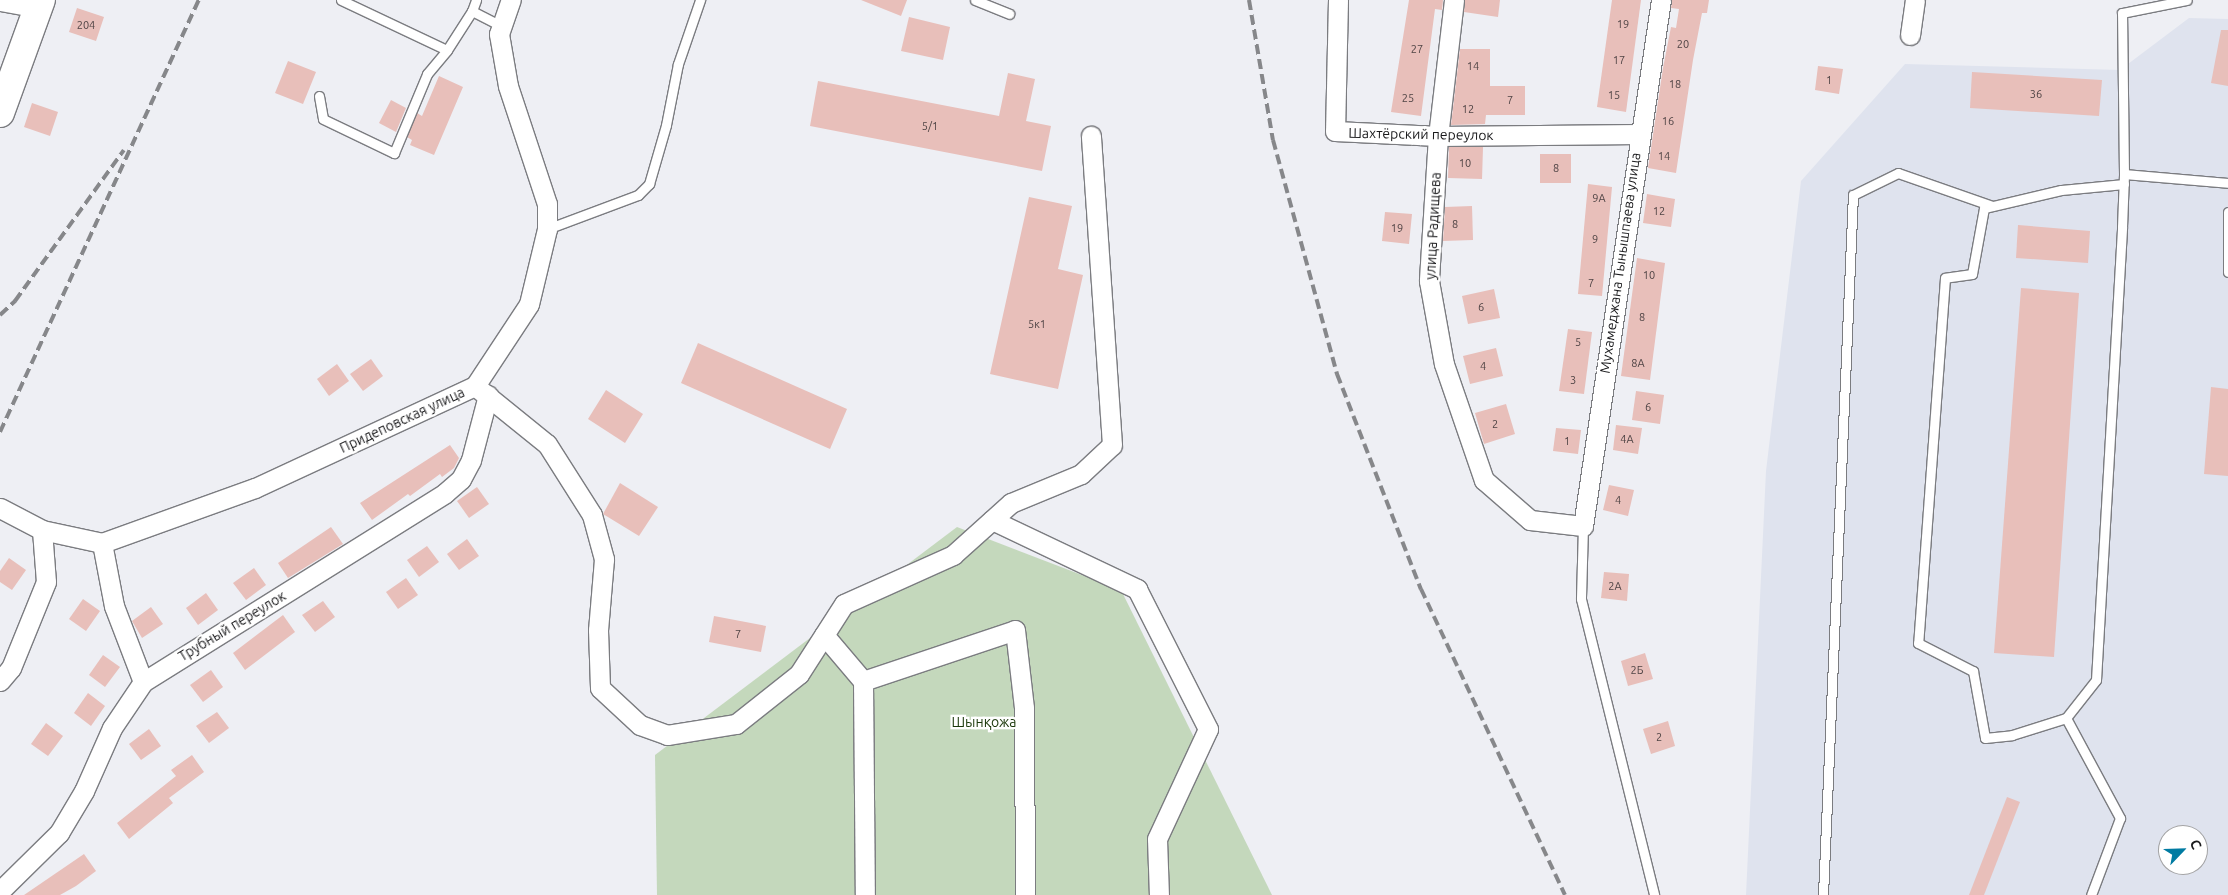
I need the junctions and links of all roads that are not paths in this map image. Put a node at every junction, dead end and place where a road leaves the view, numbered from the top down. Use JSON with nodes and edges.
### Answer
{"nodes":[{"id":1,"x":341,"y":0,"type":"edge"},
{"id":2,"x":476,"y":0,"type":"edge"},
{"id":3,"x":511,"y":0,"type":"edge"},
{"id":4,"x":700,"y":0,"type":"edge"},
{"id":5,"x":974,"y":0,"type":"edge"},
{"id":6,"x":1338,"y":0,"type":"edge"},
{"id":7,"x":1454,"y":0,"type":"edge"},
{"id":8,"x":1661,"y":0,"type":"edge"},
{"id":9,"x":1915,"y":0,"type":"edge"},
{"id":10,"x":2186,"y":0,"type":"edge"},
{"id":11,"x":0,"y":1,"type":"edge"},
{"id":12,"x":40,"y":4,"type":"edge"},
{"id":13,"x":472,"y":11,"type":"junction"},
{"id":14,"x":1009,"y":14,"type":"dead end"},
{"id":15,"x":502,"y":26,"type":"junction"},
{"id":16,"x":1910,"y":35,"type":"dead end"},
{"id":17,"x":447,"y":50,"type":"junction"},
{"id":18,"x":319,"y":96,"type":"dead end"},
{"id":19,"x":0,"y":114,"type":"edge"},
{"id":20,"x":1638,"y":134,"type":"junction"},
{"id":21,"x":1091,"y":136,"type":"dead end"},
{"id":22,"x":1438,"y":136,"type":"junction"},
{"id":23,"x":2124,"y":174,"type":"junction"},
{"id":24,"x":2228,"y":183,"type":"edge"},
{"id":25,"x":2124,"y":184,"type":"junction"},
{"id":26,"x":1993,"y":206,"type":"junction"},
{"id":27,"x":2228,"y":212,"type":"edge"},
{"id":28,"x":547,"y":229,"type":"junction"},
{"id":29,"x":2228,"y":272,"type":"edge"},
{"id":30,"x":482,"y":390,"type":"junction"},
{"id":31,"x":0,"y":508,"type":"edge"},
{"id":32,"x":992,"y":520,"type":"junction"},
{"id":33,"x":1583,"y":526,"type":"junction"},
{"id":34,"x":42,"y":530,"type":"junction"},
{"id":35,"x":102,"y":543,"type":"junction"},
{"id":36,"x":824,"y":635,"type":"junction"},
{"id":37,"x":0,"y":681,"type":"edge"},
{"id":38,"x":863,"y":681,"type":"junction"},
{"id":39,"x":143,"y":682,"type":"junction"},
{"id":40,"x":2066,"y":718,"type":"junction"},
{"id":41,"x":0,"y":891,"type":"edge"},
{"id":42,"x":865,"y":895,"type":"edge"},
{"id":43,"x":1025,"y":895,"type":"edge"},
{"id":44,"x":1159,"y":895,"type":"edge"},
{"id":45,"x":1654,"y":895,"type":"edge"},
{"id":46,"x":1822,"y":895,"type":"edge"},
{"id":47,"x":2091,"y":895,"type":"edge"}],
"edges":[{"from":1,"to":17,"type":"lane"},
{"from":2,"to":13,"type":"lane"},
{"from":3,"to":15,"type":"street","name":"Придеповская улица"},
{"from":4,"to":28,"type":"lane"},
{"from":5,"to":14,"type":"lane"},
{"from":6,"to":22,"type":"street","name":"Шахтёрский переулок"},
{"from":7,"to":22,"type":"street","name":"улица Радищева"},
{"from":8,"to":20,"type":"street","name":"Мухамеджана Тынышпаева улица"},
{"from":9,"to":16,"type":"street"},
{"from":10,"to":23,"type":"lane"},
{"from":11,"to":12,"type":"street"},
{"from":12,"to":19,"type":"main road"},
{"from":13,"to":15,"type":"lane"},
{"from":13,"to":17,"type":"lane"},
{"from":15,"to":28,"type":"street","name":"Придеповская улица"},
{"from":17,"to":18,"type":"lane"},
{"from":20,"to":22,"type":"street","name":"Шахтёрский переулок"},
{"from":20,"to":33,"type":"street","name":"Мухамеджана Тынышпаева улица"},
{"from":21,"to":32,"type":"street"},
{"from":22,"to":33,"type":"street","name":"улица Радищева"},
{"from":23,"to":24,"type":"lane"},
{"from":23,"to":25,"type":"lane"},
{"from":25,"to":26,"type":"lane"},
{"from":25,"to":40,"type":"lane"},
{"from":26,"to":40,"type":"lane"},
{"from":26,"to":46,"type":"lane"},
{"from":27,"to":29,"type":"lane"},
{"from":28,"to":30,"type":"street","name":"Придеповская улица"},
{"from":30,"to":35,"type":"street","name":"Придеповская улица"},
{"from":30,"to":36,"type":"street"},
{"from":30,"to":39,"type":"street","name":"Трубный переулок"},
{"from":31,"to":34,"type":"street"},
{"from":32,"to":36,"type":"street"},
{"from":32,"to":44,"type":"street"},
{"from":33,"to":45,"type":"lane"},
{"from":34,"to":35,"type":"street"},
{"from":34,"to":37,"type":"street"},
{"from":35,"to":39,"type":"street"},
{"from":36,"to":38,"type":"street"},
{"from":38,"to":42,"type":"street"},
{"from":38,"to":43,"type":"street"},
{"from":39,"to":41,"type":"street","name":"Трубный переулок"},
{"from":40,"to":47,"type":"lane"}]}
